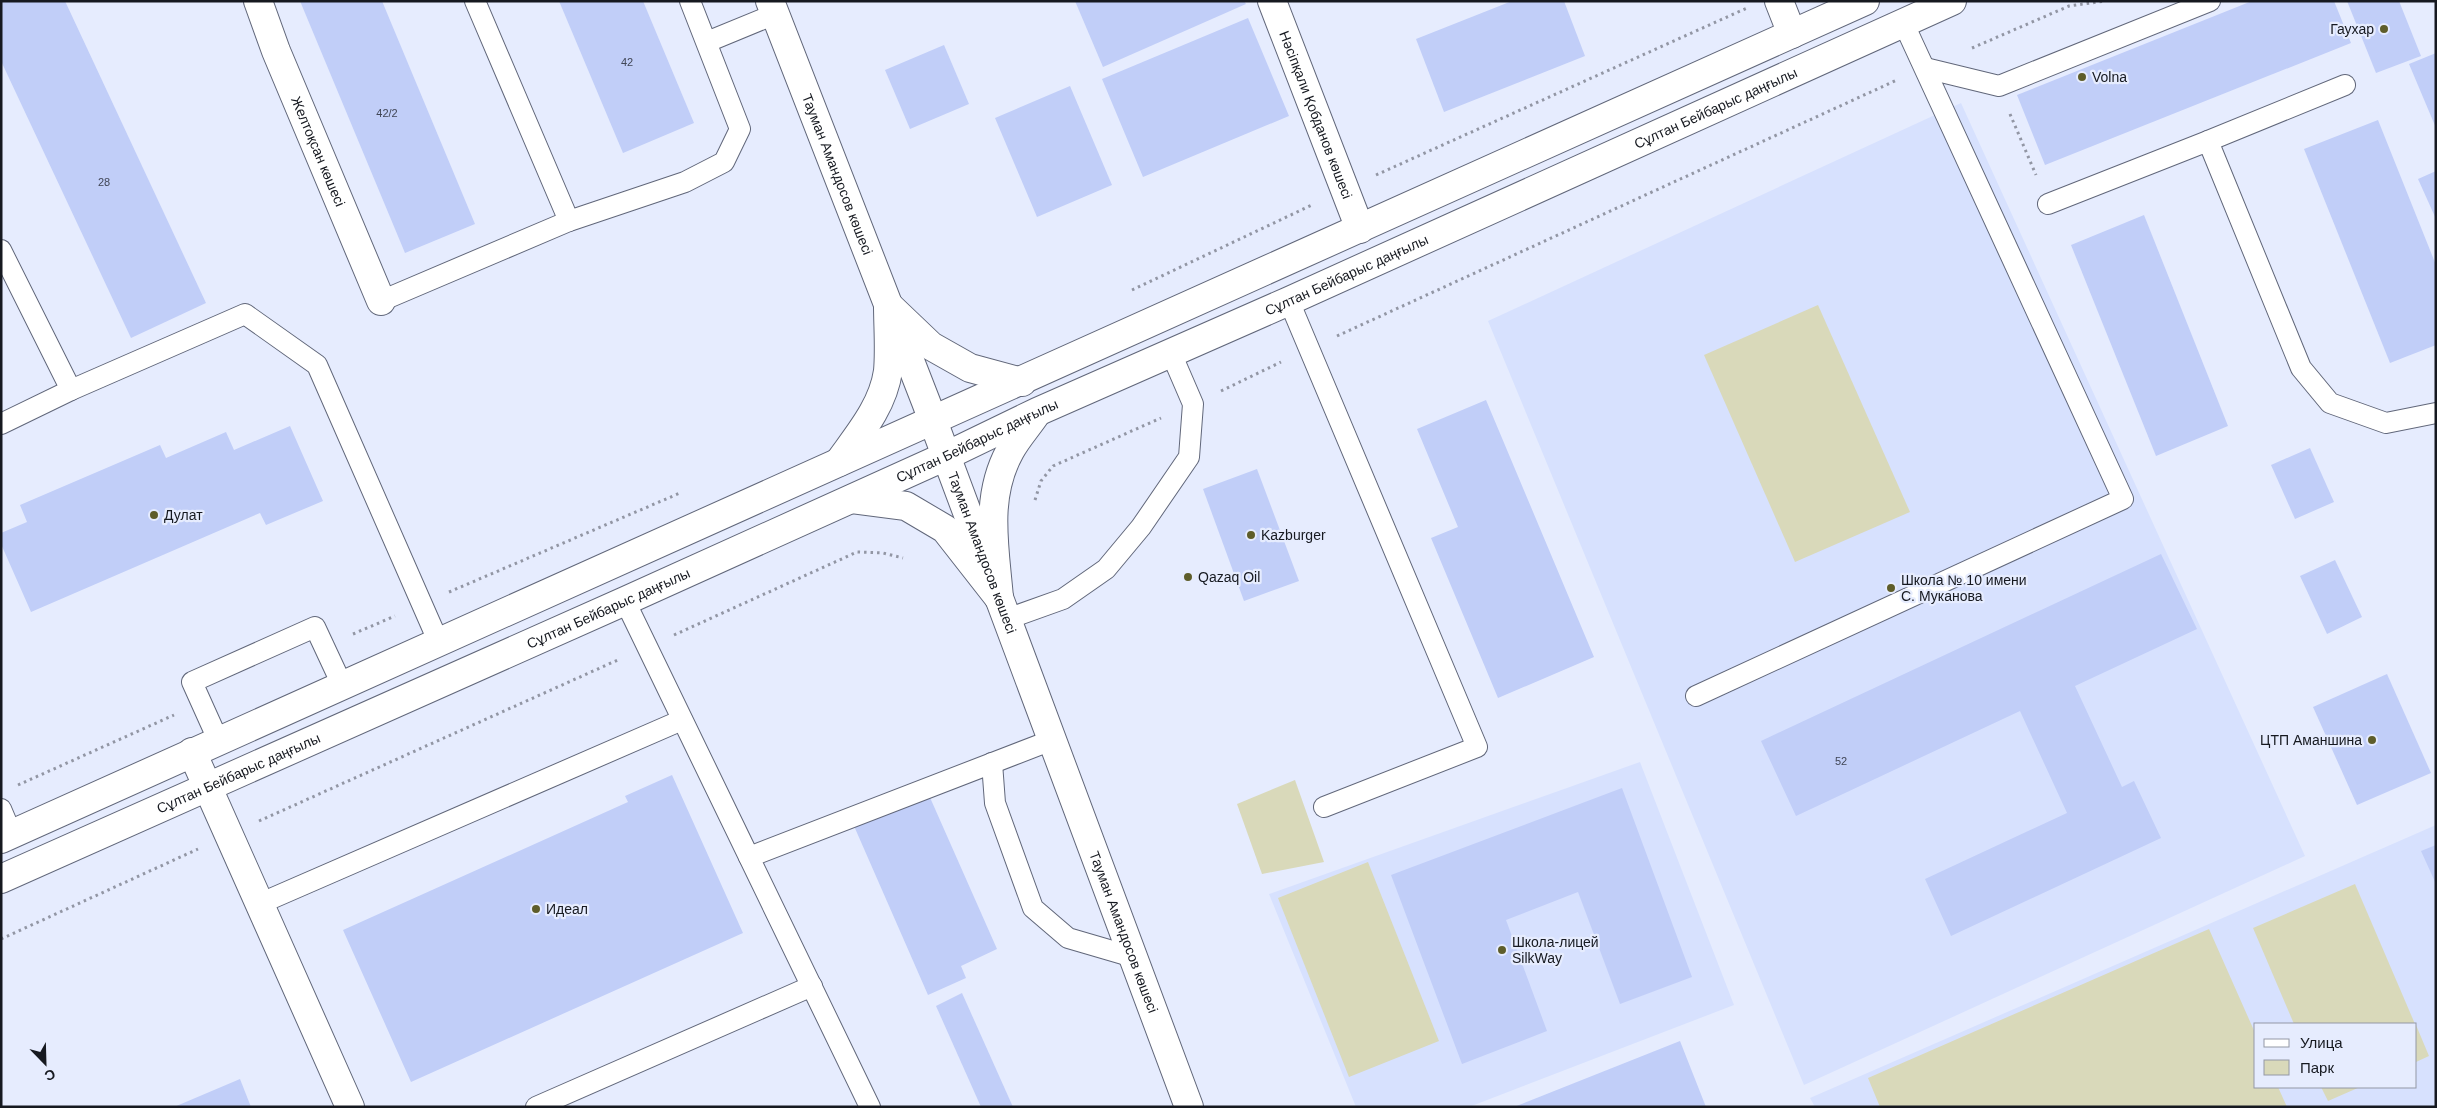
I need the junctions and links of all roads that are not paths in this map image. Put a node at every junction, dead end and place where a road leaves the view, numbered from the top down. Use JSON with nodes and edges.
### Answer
{"nodes":[{"id":1,"x":258,"y":1,"type":"edge"},
{"id":2,"x":476,"y":1,"type":"edge"},
{"id":3,"x":690,"y":1,"type":"edge"},
{"id":4,"x":1272,"y":1,"type":"edge"},
{"id":5,"x":1779,"y":1,"type":"edge"},
{"id":6,"x":1865,"y":1,"type":"edge"},
{"id":7,"x":1952,"y":1,"type":"edge"},
{"id":8,"x":2210,"y":1,"type":"edge"},
{"id":9,"x":772,"y":8,"type":"edge"},
{"id":10,"x":1903,"y":22,"type":"junction"},
{"id":11,"x":1792,"y":34,"type":"junction"},
{"id":12,"x":707,"y":42,"type":"junction"},
{"id":13,"x":1924,"y":68,"type":"junction"},
{"id":14,"x":2345,"y":85,"type":"dead end"},
{"id":15,"x":2208,"y":141,"type":"junction"},
{"id":16,"x":2048,"y":204,"type":"road end"},
{"id":17,"x":569,"y":220,"type":"junction"},
{"id":18,"x":1360,"y":228,"type":"junction"},
{"id":19,"x":1,"y":250,"type":"edge"},
{"id":20,"x":381,"y":301,"type":"joint"},
{"id":21,"x":1289,"y":301,"type":"junction"},
{"id":22,"x":888,"y":304,"type":"junction"},
{"id":23,"x":1171,"y":353,"type":"junction"},
{"id":24,"x":1022,"y":382,"type":"junction"},
{"id":25,"x":71,"y":390,"type":"junction"},
{"id":26,"x":1037,"y":412,"type":"junction"},
{"id":27,"x":2436,"y":413,"type":"edge"},
{"id":28,"x":932,"y":421,"type":"junction"},
{"id":29,"x":1,"y":424,"type":"edge"},
{"id":30,"x":946,"y":456,"type":"junction"},
{"id":31,"x":838,"y":464,"type":"junction"},
{"id":32,"x":851,"y":499,"type":"junction"},
{"id":33,"x":625,"y":601,"type":"junction"},
{"id":34,"x":1003,"y":608,"type":"junction"},
{"id":35,"x":439,"y":643,"type":"junction"},
{"id":36,"x":343,"y":686,"type":"junction"},
{"id":37,"x":1696,"y":696,"type":"dead end"},
{"id":38,"x":682,"y":720,"type":"junction"},
{"id":39,"x":1052,"y":740,"type":"junction"},
{"id":40,"x":218,"y":742,"type":"junction"},
{"id":41,"x":192,"y":752,"type":"junction"},
{"id":42,"x":992,"y":763,"type":"junction"},
{"id":43,"x":209,"y":786,"type":"junction"},
{"id":44,"x":1324,"y":807,"type":"dead end"},
{"id":45,"x":1,"y":810,"type":"edge"},
{"id":46,"x":7,"y":837,"type":"edge"},
{"id":47,"x":749,"y":857,"type":"junction"},
{"id":48,"x":1,"y":879,"type":"edge"},
{"id":49,"x":259,"y":904,"type":"junction"},
{"id":50,"x":1133,"y":957,"type":"junction"},
{"id":51,"x":812,"y":986,"type":"junction"},
{"id":52,"x":350,"y":1107,"type":"edge"},
{"id":53,"x":536,"y":1107,"type":"edge"},
{"id":54,"x":870,"y":1107,"type":"edge"},
{"id":55,"x":1189,"y":1107,"type":"edge"}],
"edges":[{"from":1,"to":20,"type":"main road","name":"Желтоқсан көшесі"},
{"from":2,"to":17,"type":"lane"},
{"from":3,"to":12,"type":"lane"},
{"from":4,"to":18,"type":"main road","name":"Нәсіпқали Қобданов көшесі"},
{"from":5,"to":11,"type":"main road"},
{"from":6,"to":11,"type":"main road"},
{"from":7,"to":10,"type":"main road","name":"Сұлтан Бейбарыс даңғылы"},
{"from":8,"to":13,"type":"lane"},
{"from":9,"to":12,"type":"lane"},
{"from":9,"to":22,"type":"main road","name":"Тауман Амандосов көшесі"},
{"from":10,"to":13,"type":"lane"},
{"from":10,"to":21,"type":"main road","name":"Сұлтан Бейбарыс даңғылы"},
{"from":11,"to":18,"type":"main road"},
{"from":12,"to":17,"type":"lane"},
{"from":13,"to":37,"type":"lane"},
{"from":14,"to":15,"type":"lane"},
{"from":15,"to":16,"type":"lane"},
{"from":15,"to":27,"type":"lane"},
{"from":17,"to":20,"type":"lane"},
{"from":18,"to":24,"type":"main road"},
{"from":19,"to":25,"type":"lane"},
{"from":21,"to":23,"type":"main road","name":"Сұлтан Бейбарыс даңғылы"},
{"from":21,"to":44,"type":"lane"},
{"from":22,"to":24,"type":"main road"},
{"from":22,"to":28,"type":"main road","name":"Тауман Амандосов көшесі"},
{"from":22,"to":31,"type":"main road"},
{"from":23,"to":26,"type":"main road","name":"Сұлтан Бейбарыс даңғылы"},
{"from":23,"to":34,"type":"lane"},
{"from":24,"to":28,"type":"main road"},
{"from":25,"to":29,"type":"lane"},
{"from":25,"to":35,"type":"lane"},
{"from":26,"to":30,"type":"main road","name":"Сұлтан Бейбарыс даңғылы"},
{"from":26,"to":34,"type":"main road"},
{"from":28,"to":30,"type":"main road","name":"Тауман Амандосов көшесі"},
{"from":28,"to":31,"type":"main road"},
{"from":30,"to":32,"type":"main road","name":"Сұлтан Бейбарыс даңғылы"},
{"from":30,"to":34,"type":"main road","name":"Тауман Амандосов көшесі"},
{"from":31,"to":35,"type":"main road"},
{"from":32,"to":33,"type":"main road","name":"Сұлтан Бейбарыс даңғылы"},
{"from":32,"to":34,"type":"main road"},
{"from":33,"to":38,"type":"lane"},
{"from":33,"to":43,"type":"main road","name":"Сұлтан Бейбарыс даңғылы"},
{"from":34,"to":39,"type":"main road","name":"Тауман Амандосов көшесі"},
{"from":35,"to":36,"type":"main road"},
{"from":36,"to":40,"type":"main road"},
{"from":36,"to":40,"type":"lane"},
{"from":38,"to":47,"type":"lane"},
{"from":38,"to":49,"type":"lane"},
{"from":39,"to":42,"type":"lane"},
{"from":39,"to":50,"type":"main road","name":"Тауман Амандосов көшесі"},
{"from":40,"to":41,"type":"main road"},
{"from":41,"to":43,"type":"main road"},
{"from":41,"to":46,"type":"main road"},
{"from":42,"to":47,"type":"lane"},
{"from":42,"to":50,"type":"lane"},
{"from":43,"to":48,"type":"main road","name":"Сұлтан Бейбарыс даңғылы"},
{"from":43,"to":49,"type":"main road"},
{"from":45,"to":46,"type":"lane"},
{"from":47,"to":51,"type":"lane"},
{"from":49,"to":52,"type":"main road"},
{"from":50,"to":55,"type":"main road","name":"Тауман Амандосов көшесі"},
{"from":51,"to":53,"type":"lane"},
{"from":51,"to":54,"type":"lane"}]}
